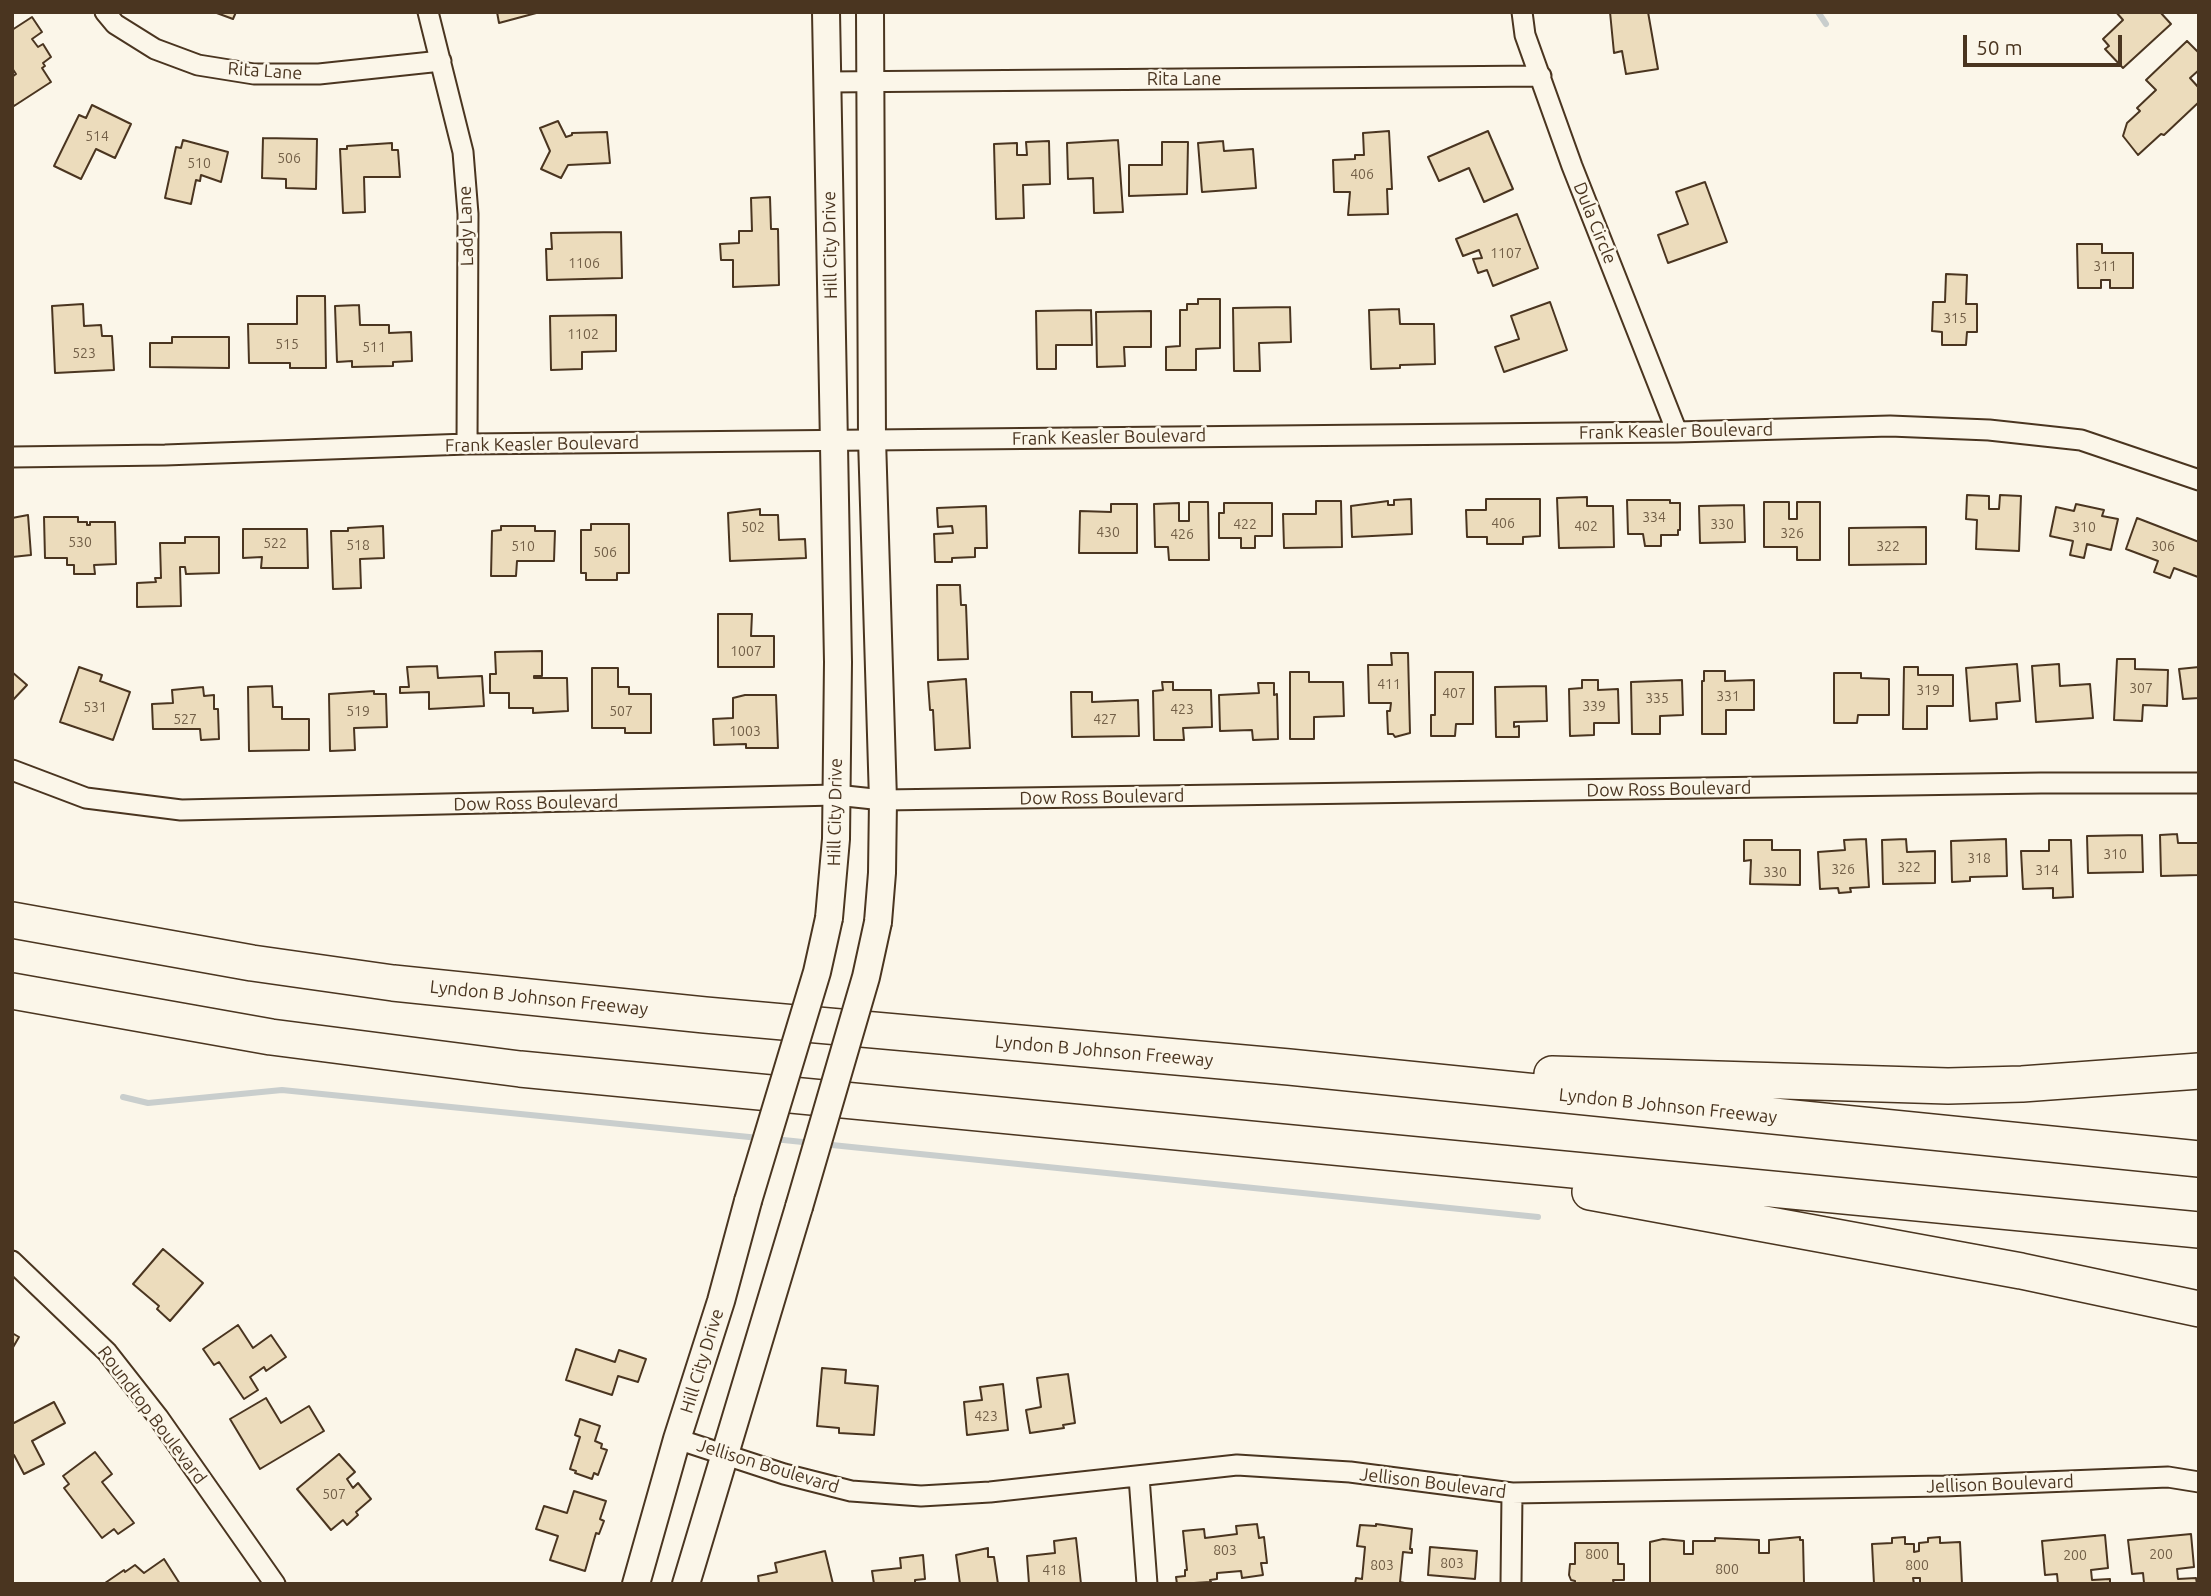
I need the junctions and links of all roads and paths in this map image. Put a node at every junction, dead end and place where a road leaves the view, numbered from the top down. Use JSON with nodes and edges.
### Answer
{"nodes":[{"id":1,"x":105,"y":12,"type":"edge"},
{"id":2,"x":428,"y":12,"type":"edge"},
{"id":3,"x":826,"y":12,"type":"edge"},
{"id":4,"x":870,"y":12,"type":"edge"},
{"id":5,"x":1522,"y":12,"type":"edge"},
{"id":6,"x":441,"y":61,"type":"junction"},
{"id":7,"x":1541,"y":76,"type":"junction"},
{"id":8,"x":827,"y":82,"type":"junction"},
{"id":9,"x":870,"y":82,"type":"junction"},
{"id":10,"x":1677,"y":432,"type":"junction"},
{"id":11,"x":872,"y":439,"type":"junction"},
{"id":12,"x":832,"y":440,"type":"junction"},
{"id":13,"x":467,"y":444,"type":"junction"},
{"id":14,"x":12,"y":457,"type":"edge"},
{"id":15,"x":2199,"y":480,"type":"edge"},
{"id":16,"x":12,"y":770,"type":"edge"},
{"id":17,"x":2199,"y":783,"type":"edge"},
{"id":18,"x":836,"y":795,"type":"junction"},
{"id":19,"x":883,"y":800,"type":"junction"},
{"id":20,"x":12,"y":920,"type":"edge"},
{"id":21,"x":12,"y":991,"type":"edge"},
{"id":22,"x":1289,"y":1067,"type":"junction"},
{"id":23,"x":2199,"y":1071,"type":"edge"},
{"id":24,"x":1339,"y":1148,"type":"junction"},
{"id":25,"x":2199,"y":1159,"type":"edge"},
{"id":26,"x":2199,"y":1230,"type":"edge"},
{"id":27,"x":12,"y":1261,"type":"edge"},
{"id":28,"x":2199,"y":1309,"type":"edge"},
{"id":29,"x":677,"y":1439,"type":"junction"},
{"id":30,"x":724,"y":1454,"type":"junction"},
{"id":31,"x":1139,"y":1477,"type":"junction"},
{"id":32,"x":2199,"y":1482,"type":"edge"},
{"id":33,"x":1512,"y":1493,"type":"junction"},
{"id":34,"x":275,"y":1584,"type":"edge"},
{"id":35,"x":636,"y":1584,"type":"edge"},
{"id":36,"x":686,"y":1584,"type":"edge"},
{"id":37,"x":1147,"y":1584,"type":"edge"},
{"id":38,"x":1511,"y":1584,"type":"edge"}],
"edges":[{"from":1,"to":6,"type":"street","name":"Rita Lane"},
{"from":2,"to":6,"type":"street","name":"Lady Lane"},
{"from":3,"to":8,"type":"street","name":"Hill City Drive"},
{"from":4,"to":9,"type":"street"},
{"from":5,"to":7,"type":"street","name":"Dula Circle"},
{"from":6,"to":13,"type":"street","name":"Lady Lane"},
{"from":7,"to":9,"type":"street","name":"Rita Lane"},
{"from":7,"to":10,"type":"street","name":"Dula Circle"},
{"from":8,"to":9,"type":"street","name":"Rita Lane"},
{"from":8,"to":12,"type":"street","name":"Hill City Drive"},
{"from":9,"to":11,"type":"street"},
{"from":10,"to":11,"type":"street","name":"Frank Keasler Boulevard"},
{"from":10,"to":15,"type":"street","name":"Frank Keasler Boulevard"},
{"from":11,"to":12,"type":"street","name":"Frank Keasler Boulevard"},
{"from":11,"to":19,"type":"street"},
{"from":12,"to":13,"type":"street","name":"Frank Keasler Boulevard"},
{"from":12,"to":18,"type":"street","name":"Hill City Drive"},
{"from":13,"to":14,"type":"street","name":"Frank Keasler Boulevard"},
{"from":16,"to":18,"type":"street","name":"Dow Ross Boulevard"},
{"from":17,"to":19,"type":"street","name":"Dow Ross Boulevard"},
{"from":18,"to":19,"type":"street","name":"Dow Ross Boulevard"},
{"from":18,"to":29,"type":"street","name":"Hill City Drive","bridge":true},
{"from":19,"to":30,"type":"street","bridge":true},
{"from":20,"to":22,"type":"highway","name":"Lyndon B Johnson Freeway"},
{"from":21,"to":24,"type":"highway"},
{"from":22,"to":23,"type":"highway"},
{"from":22,"to":25,"type":"highway","name":"Lyndon B Johnson Freeway"},
{"from":24,"to":26,"type":"highway"},
{"from":24,"to":28,"type":"highway"},
{"from":27,"to":34,"type":"street","name":"Roundtop Boulevard"},
{"from":29,"to":30,"type":"street","name":"Jellison Boulevard"},
{"from":29,"to":35,"type":"street","name":"Hill City Drive"},
{"from":30,"to":31,"type":"street","name":"Jellison Boulevard"},
{"from":30,"to":36,"type":"street"},
{"from":31,"to":33,"type":"street","name":"Jellison Boulevard"},
{"from":31,"to":37,"type":"street"},
{"from":32,"to":33,"type":"street","name":"Jellison Boulevard"},
{"from":33,"to":38,"type":"street"}]}
